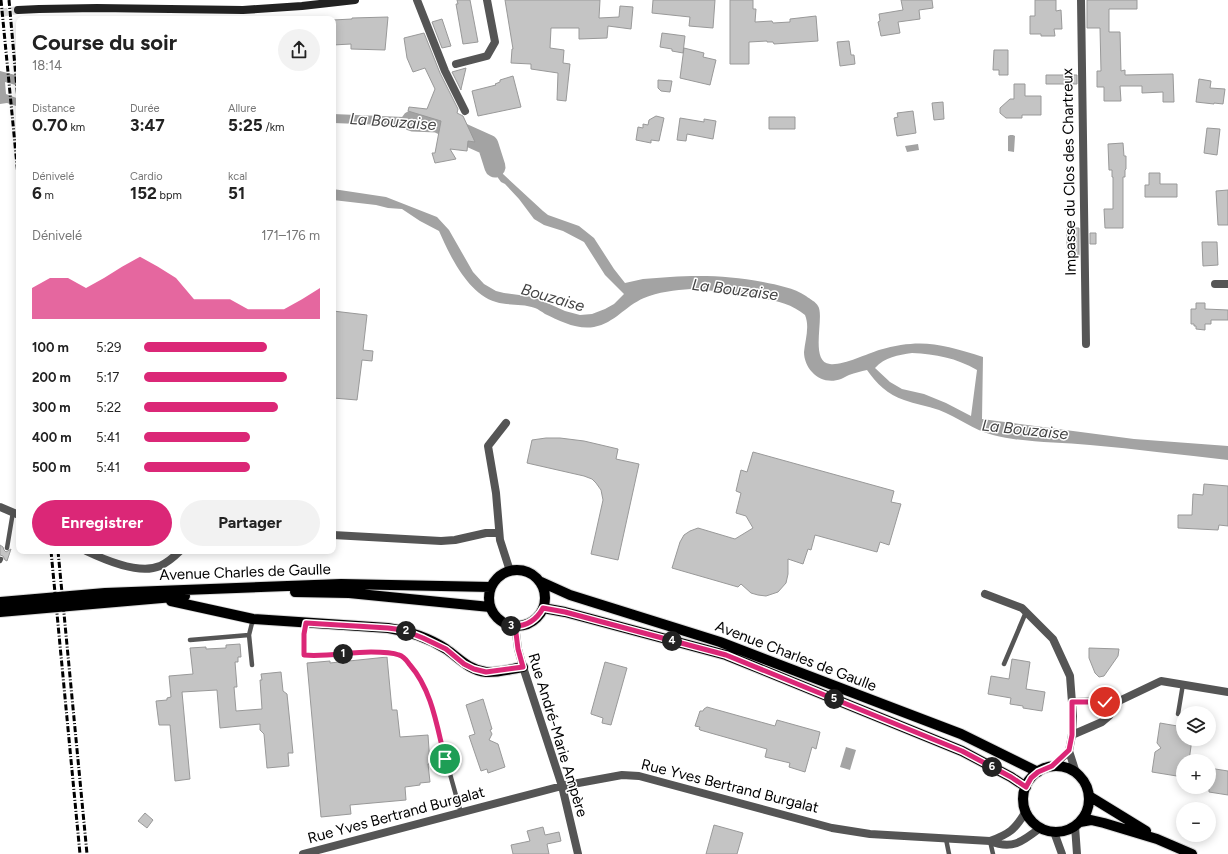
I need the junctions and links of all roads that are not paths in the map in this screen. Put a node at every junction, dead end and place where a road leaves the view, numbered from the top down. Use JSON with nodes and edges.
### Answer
{"nodes":[{"id":1,"x":355,"y":0,"type":"edge"},
{"id":2,"x":416,"y":0,"type":"edge"},
{"id":3,"x":487,"y":0,"type":"edge"},
{"id":4,"x":1081,"y":0,"type":"edge"},
{"id":5,"x":18,"y":10,"type":"tunnel mouth"},
{"id":6,"x":456,"y":64,"type":"dead end"},
{"id":7,"x":465,"y":111,"type":"dead end"},
{"id":8,"x":1215,"y":284,"type":"dead end"},
{"id":9,"x":1228,"y":284,"type":"edge"},
{"id":10,"x":1086,"y":344,"type":"dead end"},
{"id":11,"x":506,"y":423,"type":"dead end"},
{"id":12,"x":0,"y":508,"type":"edge"},
{"id":13,"x":16,"y":514,"type":"edge"},
{"id":14,"x":499,"y":533,"type":"junction"},
{"id":15,"x":336,"y":535,"type":"edge"},
{"id":16,"x":6,"y":548,"type":"dead end"},
{"id":17,"x":93,"y":554,"type":"edge"},
{"id":18,"x":177,"y":554,"type":"edge"},
{"id":19,"x":510,"y":571,"type":"junction"},
{"id":20,"x":539,"y":581,"type":"junction"},
{"id":21,"x":491,"y":587,"type":"junction"},
{"id":22,"x":986,"y":594,"type":"dead end"},
{"id":23,"x":159,"y":598,"type":"junction"},
{"id":24,"x":0,"y":602,"type":"edge"},
{"id":25,"x":490,"y":607,"type":"junction"},
{"id":26,"x":543,"y":608,"type":"junction"},
{"id":27,"x":0,"y":612,"type":"edge"},
{"id":28,"x":1026,"y":612,"type":"junction"},
{"id":29,"x":253,"y":619,"type":"junction"},
{"id":30,"x":306,"y":623,"type":"junction"},
{"id":31,"x":511,"y":626,"type":"junction"},
{"id":32,"x":249,"y":635,"type":"junction"},
{"id":33,"x":190,"y":640,"type":"dead end"},
{"id":34,"x":1004,"y":664,"type":"dead end"},
{"id":35,"x":252,"y":665,"type":"dead end"},
{"id":36,"x":523,"y":667,"type":"junction"},
{"id":37,"x":1183,"y":684,"type":"junction"},
{"id":38,"x":1228,"y":692,"type":"edge"},
{"id":39,"x":1119,"y":701,"type":"junction"},
{"id":40,"x":1072,"y":702,"type":"junction"},
{"id":41,"x":1179,"y":706,"type":"edge"},
{"id":42,"x":1072,"y":735,"type":"junction"},
{"id":43,"x":1069,"y":750,"type":"junction"},
{"id":44,"x":1052,"y":766,"type":"junction"},
{"id":45,"x":1038,"y":772,"type":"junction"},
{"id":46,"x":1076,"y":773,"type":"junction"},
{"id":47,"x":562,"y":786,"type":"junction"},
{"id":48,"x":1026,"y":787,"type":"junction"},
{"id":49,"x":1089,"y":796,"type":"junction"},
{"id":50,"x":1026,"y":811,"type":"junction"},
{"id":51,"x":461,"y":813,"type":"junction"},
{"id":52,"x":1078,"y":824,"type":"junction"},
{"id":53,"x":1040,"y":828,"type":"junction"},
{"id":54,"x":1054,"y":832,"type":"junction"},
{"id":55,"x":946,"y":839,"type":"junction"},
{"id":56,"x":1157,"y":839,"type":"junction"},
{"id":57,"x":990,"y":841,"type":"junction"},
{"id":58,"x":303,"y":854,"type":"edge"},
{"id":59,"x":578,"y":854,"type":"edge"},
{"id":60,"x":949,"y":854,"type":"edge"},
{"id":61,"x":993,"y":854,"type":"edge"},
{"id":62,"x":1062,"y":854,"type":"edge"},
{"id":63,"x":1077,"y":854,"type":"edge"},
{"id":64,"x":1192,"y":854,"type":"edge"}],
"edges":[{"from":1,"to":5,"type":"main road"},
{"from":2,"to":7,"type":"street"},
{"from":3,"to":6,"type":"street"},
{"from":4,"to":10,"type":"street","name":"Impasse du Clos des Chartreux"},
{"from":8,"to":9,"type":"street"},
{"from":11,"to":14,"type":"street"},
{"from":12,"to":13,"type":"street"},
{"from":13,"to":16,"type":"lane"},
{"from":14,"to":15,"type":"street"},
{"from":14,"to":19,"type":"street"},
{"from":17,"to":18,"type":"street"},
{"from":19,"to":20,"type":"main road","name":"Avenue Charles de Gaulle"},
{"from":19,"to":21,"type":"main road"},
{"from":20,"to":26,"type":"main road"},
{"from":20,"to":45,"type":"main road","name":"Avenue Charles de Gaulle"},
{"from":21,"to":24,"type":"main road","name":"Avenue Charles de Gaulle"},
{"from":21,"to":25,"type":"main road"},
{"from":22,"to":28,"type":"street"},
{"from":23,"to":25,"type":"main road","name":"Avenue Charles de Gaulle"},
{"from":23,"to":27,"type":"main road","name":"Avenue Charles de Gaulle"},
{"from":23,"to":29,"type":"main road"},
{"from":25,"to":31,"type":"main road"},
{"from":26,"to":31,"type":"main road"},
{"from":26,"to":48,"type":"main road","name":"Avenue Charles de Gaulle"},
{"from":28,"to":34,"type":"lane"},
{"from":28,"to":40,"type":"street"},
{"from":29,"to":30,"type":"main road"},
{"from":29,"to":32,"type":"lane"},
{"from":30,"to":36,"type":"main road"},
{"from":30,"to":51,"type":"lane"},
{"from":31,"to":36,"type":"street","name":"Rue André-Marie Ampère"},
{"from":32,"to":33,"type":"lane"},
{"from":32,"to":35,"type":"lane"},
{"from":36,"to":47,"type":"street","name":"Rue André-Marie Ampère"},
{"from":37,"to":38,"type":"street"},
{"from":37,"to":39,"type":"street"},
{"from":37,"to":41,"type":"lane"},
{"from":39,"to":40,"type":"street"},
{"from":39,"to":42,"type":"street"},
{"from":40,"to":42,"type":"street"},
{"from":42,"to":43,"type":"street"},
{"from":43,"to":44,"type":"street"},
{"from":43,"to":46,"type":"street"},
{"from":44,"to":45,"type":"main road"},
{"from":44,"to":46,"type":"main road"},
{"from":45,"to":48,"type":"main road"},
{"from":46,"to":49,"type":"main road"},
{"from":47,"to":51,"type":"street","name":"Rue Yves Bertrand Burgalat"},
{"from":47,"to":55,"type":"street","name":"Rue Yves Bertrand Burgalat"},
{"from":47,"to":59,"type":"street","name":"Rue André-Marie Ampère"},
{"from":48,"to":50,"type":"main road"},
{"from":49,"to":52,"type":"main road"},
{"from":49,"to":56,"type":"main road"},
{"from":50,"to":53,"type":"main road"},
{"from":50,"to":57,"type":"street","name":"Rue Yves Bertrand Burgalat"},
{"from":51,"to":58,"type":"street","name":"Rue Yves Bertrand Burgalat"},
{"from":52,"to":54,"type":"main road"},
{"from":52,"to":56,"type":"main road"},
{"from":52,"to":63,"type":"street"},
{"from":53,"to":54,"type":"main road"},
{"from":53,"to":57,"type":"street","name":"Rue Yves Bertrand Burgalat"},
{"from":54,"to":62,"type":"street"},
{"from":55,"to":57,"type":"street","name":"Rue Yves Bertrand Burgalat"},
{"from":55,"to":60,"type":"lane"},
{"from":56,"to":64,"type":"main road"},
{"from":57,"to":61,"type":"lane"}]}
